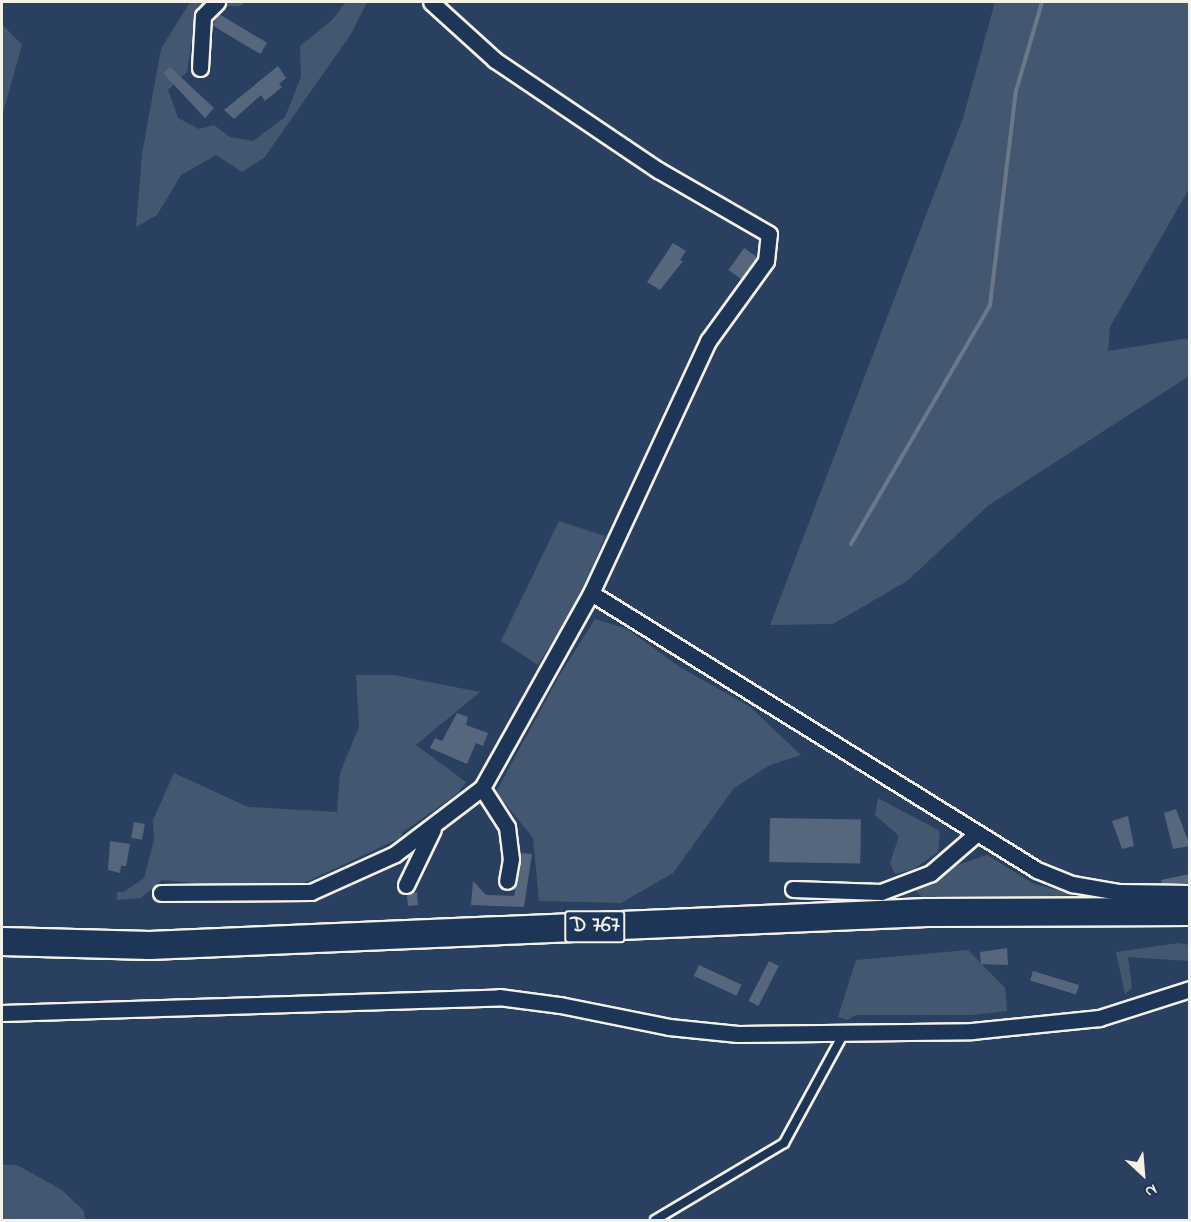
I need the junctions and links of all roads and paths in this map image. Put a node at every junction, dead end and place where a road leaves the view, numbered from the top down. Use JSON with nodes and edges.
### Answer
{"nodes":[{"id":1,"x":217,"y":2,"type":"edge"},
{"id":2,"x":431,"y":2,"type":"edge"},
{"id":3,"x":200,"y":68,"type":"dead end"},
{"id":4,"x":591,"y":593,"type":"junction"},
{"id":5,"x":482,"y":788,"type":"junction"},
{"id":6,"x":435,"y":826,"type":"junction"},
{"id":7,"x":976,"y":834,"type":"junction"},
{"id":8,"x":507,"y":881,"type":"dead end"},
{"id":9,"x":406,"y":885,"type":"dead end"},
{"id":10,"x":793,"y":889,"type":"dead end"},
{"id":11,"x":161,"y":893,"type":"dead end"},
{"id":12,"x":1190,"y":893,"type":"edge"},
{"id":13,"x":1190,"y":911,"type":"edge"},
{"id":14,"x":1190,"y":929,"type":"edge"},
{"id":15,"x":2,"y":941,"type":"edge"},
{"id":16,"x":2,"y":959,"type":"edge"},
{"id":17,"x":1190,"y":989,"type":"edge"},
{"id":18,"x":2,"y":1013,"type":"edge"},
{"id":19,"x":844,"y":1033,"type":"junction"},
{"id":20,"x":655,"y":1221,"type":"edge"}],
"edges":[{"from":1,"to":3,"type":"street"},
{"from":2,"to":4,"type":"street"},
{"from":4,"to":5,"type":"street"},
{"from":4,"to":7,"type":"street"},
{"from":5,"to":6,"type":"street"},
{"from":5,"to":8,"type":"street"},
{"from":6,"to":9,"type":"street"},
{"from":6,"to":11,"type":"street"},
{"from":7,"to":10,"type":"street"},
{"from":7,"to":12,"type":"street"},
{"from":13,"to":15,"type":"highway","number":"D 767"},
{"from":14,"to":16,"type":"highway","number":"D 767"},
{"from":17,"to":19,"type":"street"},
{"from":18,"to":19,"type":"street"},
{"from":19,"to":20,"type":"lane"}]}
